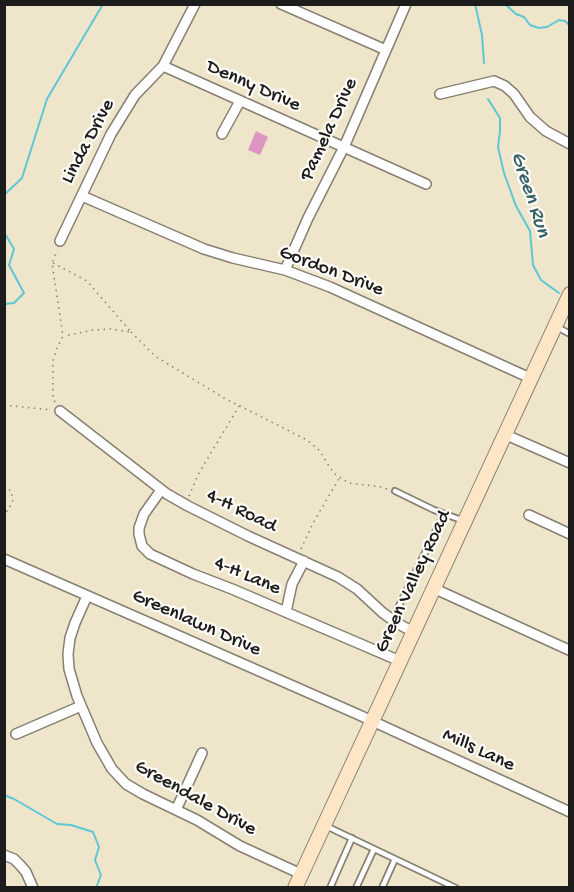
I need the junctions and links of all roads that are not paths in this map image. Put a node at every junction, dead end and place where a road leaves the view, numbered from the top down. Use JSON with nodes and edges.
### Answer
{"nodes":[{"id":1,"x":195,"y":4,"type":"edge"},
{"id":2,"x":281,"y":4,"type":"edge"},
{"id":3,"x":406,"y":4,"type":"edge"},
{"id":4,"x":386,"y":50,"type":"junction"},
{"id":5,"x":163,"y":66,"type":"junction"},
{"id":6,"x":440,"y":94,"type":"dead end"},
{"id":7,"x":240,"y":101,"type":"junction"},
{"id":8,"x":222,"y":134,"type":"dead end"},
{"id":9,"x":570,"y":144,"type":"edge"},
{"id":10,"x":344,"y":147,"type":"junction"},
{"id":11,"x":426,"y":184,"type":"dead end"},
{"id":12,"x":82,"y":196,"type":"junction"},
{"id":13,"x":60,"y":241,"type":"road end"},
{"id":14,"x":285,"y":270,"type":"junction"},
{"id":15,"x":570,"y":294,"type":"edge"},
{"id":16,"x":555,"y":326,"type":"junction"},
{"id":17,"x":570,"y":334,"type":"edge"},
{"id":18,"x":530,"y":378,"type":"junction"},
{"id":19,"x":60,"y":411,"type":"road end"},
{"id":20,"x":504,"y":434,"type":"junction"},
{"id":21,"x":570,"y":463,"type":"edge"},
{"id":22,"x":161,"y":490,"type":"junction"},
{"id":23,"x":395,"y":491,"type":"road end"},
{"id":24,"x":444,"y":514,"type":"junction"},
{"id":25,"x":529,"y":515,"type":"dead end"},
{"id":26,"x":464,"y":521,"type":"junction"},
{"id":27,"x":570,"y":534,"type":"edge"},
{"id":28,"x":4,"y":559,"type":"edge"},
{"id":29,"x":303,"y":561,"type":"junction"},
{"id":30,"x":433,"y":588,"type":"junction"},
{"id":31,"x":87,"y":596,"type":"junction"},
{"id":32,"x":286,"y":612,"type":"junction"},
{"id":33,"x":392,"y":620,"type":"junction"},
{"id":34,"x":414,"y":632,"type":"junction"},
{"id":35,"x":570,"y":648,"type":"edge"},
{"id":36,"x":400,"y":661,"type":"junction"},
{"id":37,"x":81,"y":706,"type":"junction"},
{"id":38,"x":372,"y":722,"type":"junction"},
{"id":39,"x":16,"y":734,"type":"dead end"},
{"id":40,"x":202,"y":753,"type":"dead end"},
{"id":41,"x":176,"y":810,"type":"junction"},
{"id":42,"x":570,"y":812,"type":"edge"},
{"id":43,"x":324,"y":825,"type":"junction"},
{"id":44,"x":352,"y":838,"type":"junction"},
{"id":45,"x":374,"y":849,"type":"junction"},
{"id":46,"x":4,"y":855,"type":"edge"},
{"id":47,"x":395,"y":859,"type":"junction"},
{"id":48,"x":301,"y":874,"type":"junction"},
{"id":49,"x":33,"y":888,"type":"edge"},
{"id":50,"x":295,"y":888,"type":"edge"},
{"id":51,"x":330,"y":888,"type":"edge"},
{"id":52,"x":356,"y":888,"type":"edge"},
{"id":53,"x":382,"y":888,"type":"edge"},
{"id":54,"x":456,"y":888,"type":"edge"}],
"edges":[{"from":1,"to":5,"type":"street","name":"Linda Drive"},
{"from":2,"to":4,"type":"street"},
{"from":3,"to":4,"type":"street","name":"Pamela Drive"},
{"from":4,"to":10,"type":"street","name":"Pamela Drive"},
{"from":5,"to":7,"type":"street","name":"Denny Drive"},
{"from":5,"to":12,"type":"street","name":"Linda Drive"},
{"from":6,"to":9,"type":"street"},
{"from":7,"to":8,"type":"street"},
{"from":7,"to":10,"type":"street","name":"Denny Drive"},
{"from":10,"to":11,"type":"street","name":"Denny Drive"},
{"from":10,"to":14,"type":"street","name":"Pamela Drive"},
{"from":12,"to":13,"type":"street","name":"Linda Drive"},
{"from":12,"to":14,"type":"street","name":"Gordon Drive"},
{"from":14,"to":18,"type":"street","name":"Gordon Drive"},
{"from":15,"to":16,"type":"street","name":"Green Valley Road"},
{"from":16,"to":17,"type":"lane"},
{"from":16,"to":18,"type":"street","name":"Green Valley Road"},
{"from":18,"to":20,"type":"street","name":"Green Valley Road"},
{"from":19,"to":22,"type":"street","name":"4-H Road"},
{"from":20,"to":21,"type":"street"},
{"from":20,"to":26,"type":"street","name":"Green Valley Road"},
{"from":22,"to":29,"type":"street","name":"4-H Road"},
{"from":22,"to":32,"type":"street","name":"4-H Lane"},
{"from":23,"to":24,"type":"lane"},
{"from":24,"to":26,"type":"lane"},
{"from":24,"to":33,"type":"lane"},
{"from":25,"to":27,"type":"street"},
{"from":26,"to":30,"type":"street","name":"Green Valley Road"},
{"from":28,"to":31,"type":"street","name":"Greenlawn Drive"},
{"from":29,"to":32,"type":"street"},
{"from":29,"to":33,"type":"street","name":"4-H Road"},
{"from":30,"to":34,"type":"street","name":"Green Valley Road"},
{"from":30,"to":35,"type":"street"},
{"from":31,"to":37,"type":"street","name":"Greendale Drive"},
{"from":31,"to":38,"type":"street","name":"Greenlawn Drive"},
{"from":32,"to":36,"type":"street","name":"4-H Lane"},
{"from":33,"to":34,"type":"street","name":"4-H Road"},
{"from":34,"to":36,"type":"street","name":"Green Valley Road"},
{"from":36,"to":38,"type":"street","name":"Green Valley Road"},
{"from":37,"to":39,"type":"street"},
{"from":37,"to":41,"type":"street","name":"Greendale Drive"},
{"from":38,"to":42,"type":"street","name":"Mills Lane"},
{"from":38,"to":43,"type":"street","name":"Green Valley Road"},
{"from":40,"to":41,"type":"street"},
{"from":41,"to":48,"type":"street","name":"Greendale Drive"},
{"from":43,"to":44,"type":"lane"},
{"from":43,"to":48,"type":"street","name":"Green Valley Road"},
{"from":44,"to":45,"type":"lane"},
{"from":44,"to":51,"type":"lane"},
{"from":45,"to":47,"type":"lane"},
{"from":45,"to":52,"type":"lane"},
{"from":46,"to":49,"type":"street"},
{"from":47,"to":53,"type":"lane"},
{"from":47,"to":54,"type":"lane"},
{"from":48,"to":50,"type":"street","name":"Green Valley Road"}]}
